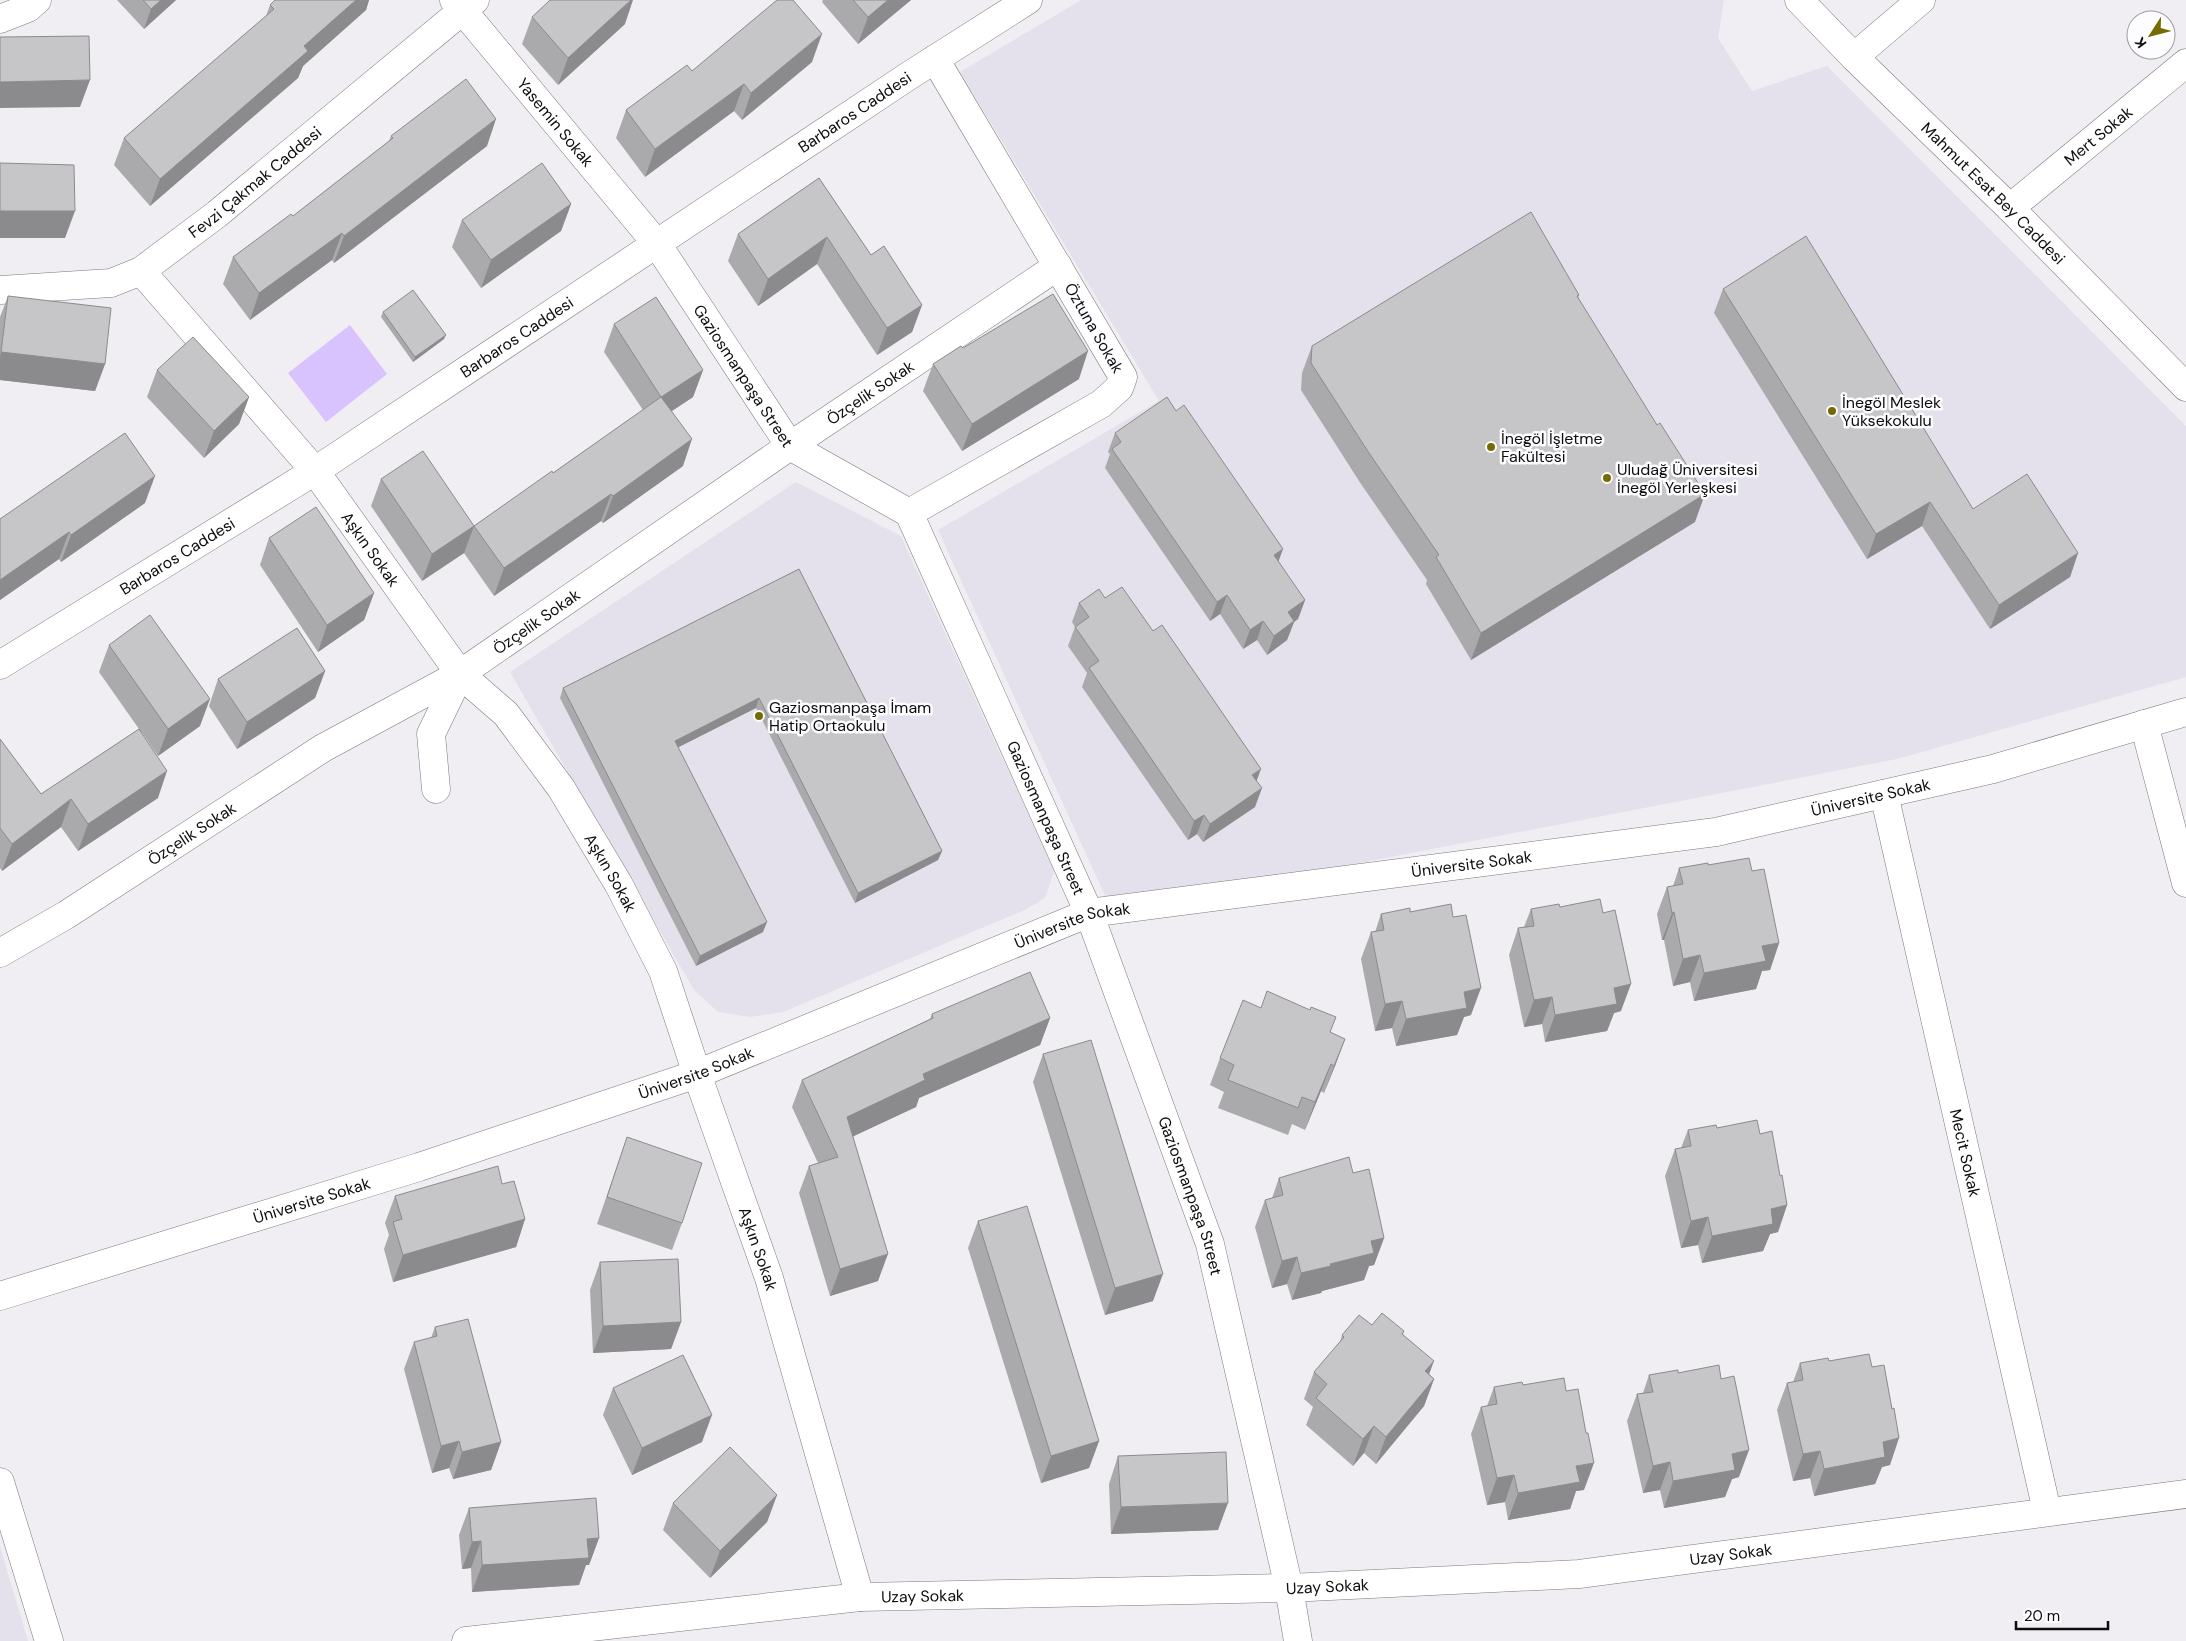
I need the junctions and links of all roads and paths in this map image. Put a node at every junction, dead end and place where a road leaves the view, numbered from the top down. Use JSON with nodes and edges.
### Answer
{"nodes":[{"id":1,"x":37,"y":0,"type":"edge"},
{"id":2,"x":1028,"y":0,"type":"edge"},
{"id":3,"x":1799,"y":0,"type":"edge"},
{"id":4,"x":1921,"y":0,"type":"edge"},
{"id":5,"x":464,"y":4,"type":"edge"},
{"id":6,"x":0,"y":19,"type":"edge"},
{"id":7,"x":1854,"y":57,"type":"junction"},
{"id":8,"x":935,"y":59,"type":"junction"},
{"id":9,"x":2186,"y":63,"type":"edge"},
{"id":10,"x":2010,"y":208,"type":"junction"},
{"id":11,"x":657,"y":244,"type":"junction"},
{"id":12,"x":1058,"y":266,"type":"junction"},
{"id":13,"x":141,"y":271,"type":"junction"},
{"id":14,"x":0,"y":290,"type":"edge"},
{"id":15,"x":2182,"y":376,"type":"edge"},
{"id":16,"x":790,"y":446,"type":"junction"},
{"id":17,"x":314,"y":471,"type":"junction"},
{"id":18,"x":910,"y":513,"type":"junction"},
{"id":19,"x":0,"y":665,"type":"edge"},
{"id":20,"x":460,"y":674,"type":"junction"},
{"id":21,"x":2186,"y":712,"type":"edge"},
{"id":22,"x":2144,"y":724,"type":"junction"},
{"id":23,"x":436,"y":789,"type":"dead end"},
{"id":24,"x":1884,"y":794,"type":"junction"},
{"id":25,"x":2186,"y":883,"type":"edge"},
{"id":26,"x":1089,"y":912,"type":"junction"},
{"id":27,"x":0,"y":953,"type":"edge"},
{"id":28,"x":696,"y":1074,"type":"junction"},
{"id":29,"x":0,"y":1296,"type":"edge"},
{"id":30,"x":0,"y":1482,"type":"edge"},
{"id":31,"x":2186,"y":1494,"type":"edge"},
{"id":32,"x":2048,"y":1511,"type":"junction"},
{"id":33,"x":1289,"y":1588,"type":"junction"},
{"id":34,"x":860,"y":1597,"type":"junction"},
{"id":35,"x":50,"y":1641,"type":"edge"},
{"id":36,"x":466,"y":1641,"type":"edge"},
{"id":37,"x":1298,"y":1641,"type":"edge"}],
"edges":[{"from":1,"to":6,"type":"street"},
{"from":2,"to":8,"type":"street","name":"Barbaros Caddesi"},
{"from":3,"to":7,"type":"street","name":"Mahmut Esat Bey Caddesi"},
{"from":4,"to":7,"type":"street"},
{"from":5,"to":11,"type":"street","name":"Yasemin Sokak"},
{"from":5,"to":13,"type":"street","name":"Fevzi Çakmak Caddesi"},
{"from":7,"to":10,"type":"street","name":"Mahmut Esat Bey Caddesi"},
{"from":8,"to":11,"type":"street","name":"Barbaros Caddesi"},
{"from":8,"to":12,"type":"street","name":"Öztuna Sokak"},
{"from":9,"to":10,"type":"street","name":"Mert Sokak"},
{"from":10,"to":15,"type":"street","name":"Mahmut Esat Bey Caddesi"},
{"from":11,"to":16,"type":"street","name":"Gaziosmanpaşa Street"},
{"from":11,"to":17,"type":"street","name":"Barbaros Caddesi"},
{"from":12,"to":16,"type":"street","name":"Özçelik Sokak"},
{"from":12,"to":18,"type":"street","name":"Öztuna Sokak"},
{"from":13,"to":14,"type":"street","name":"Fevzi Çakmak Caddesi"},
{"from":13,"to":17,"type":"street","name":"Aşkın Sokak"},
{"from":16,"to":18,"type":"street","name":"Gaziosmanpaşa Street"},
{"from":16,"to":20,"type":"street","name":"Özçelik Sokak"},
{"from":17,"to":19,"type":"street","name":"Barbaros Caddesi"},
{"from":17,"to":20,"type":"street","name":"Aşkın Sokak"},
{"from":18,"to":26,"type":"street","name":"Gaziosmanpaşa Street"},
{"from":20,"to":23,"type":"street"},
{"from":20,"to":27,"type":"street","name":"Özçelik Sokak"},
{"from":20,"to":28,"type":"street","name":"Aşkın Sokak"},
{"from":21,"to":22,"type":"street","name":"Üniversite Sokak"},
{"from":22,"to":24,"type":"street","name":"Üniversite Sokak"},
{"from":22,"to":25,"type":"street"},
{"from":24,"to":26,"type":"street","name":"Üniversite Sokak"},
{"from":24,"to":32,"type":"street","name":"Mecit Sokak"},
{"from":26,"to":28,"type":"street","name":"Üniversite Sokak"},
{"from":26,"to":33,"type":"street","name":"Gaziosmanpaşa Street"},
{"from":28,"to":29,"type":"street","name":"Üniversite Sokak"},
{"from":28,"to":34,"type":"street","name":"Aşkın Sokak"},
{"from":30,"to":35,"type":"street"},
{"from":31,"to":32,"type":"street","name":"Uzay Sokak"},
{"from":32,"to":33,"type":"street","name":"Uzay Sokak"},
{"from":33,"to":34,"type":"street","name":"Uzay Sokak"},
{"from":33,"to":37,"type":"street","name":"Gaziosmanpaşa Street"},
{"from":34,"to":36,"type":"street","name":"Uzay Sokak"}]}
